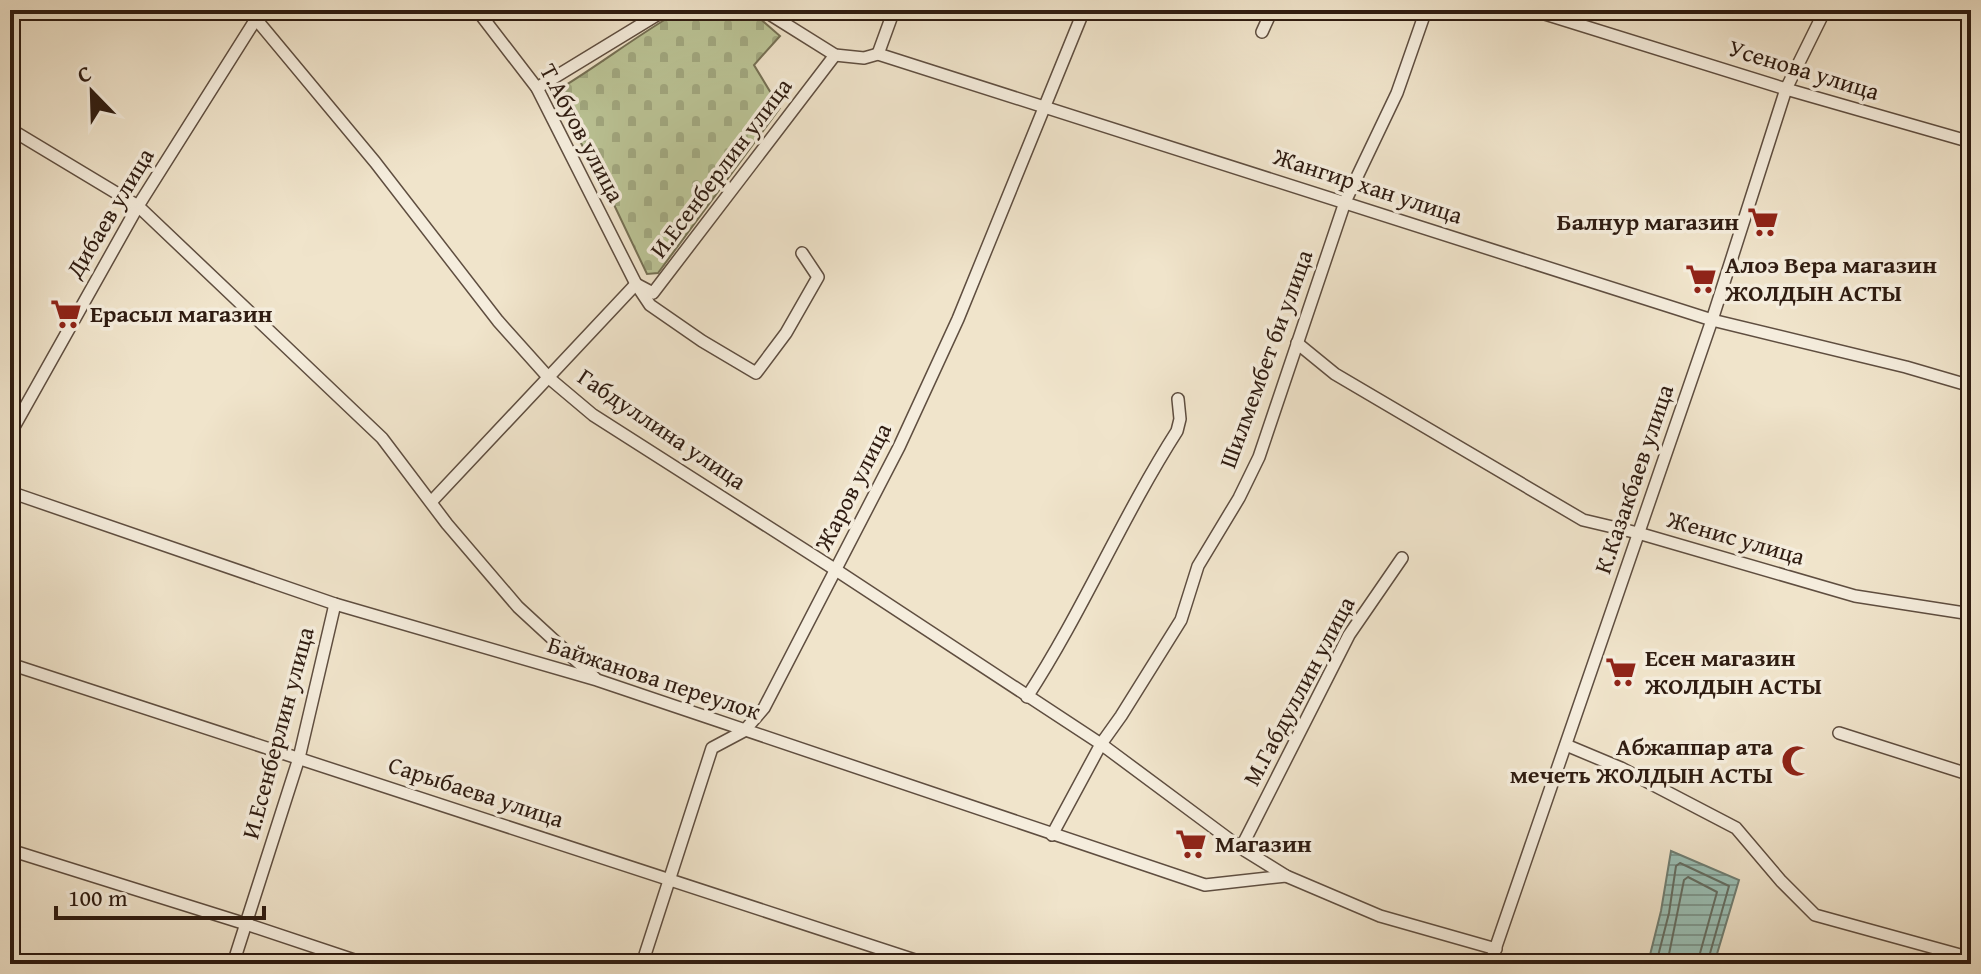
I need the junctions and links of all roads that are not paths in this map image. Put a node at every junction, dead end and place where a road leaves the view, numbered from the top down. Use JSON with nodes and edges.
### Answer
{"nodes":[{"id":1,"x":477,"y":10,"type":"edge"},
{"id":2,"x":665,"y":10,"type":"edge"},
{"id":3,"x":763,"y":10,"type":"edge"},
{"id":4,"x":894,"y":10,"type":"edge"},
{"id":5,"x":1084,"y":10,"type":"edge"},
{"id":6,"x":1272,"y":10,"type":"edge"},
{"id":7,"x":1426,"y":10,"type":"edge"},
{"id":8,"x":1532,"y":10,"type":"edge"},
{"id":9,"x":1825,"y":10,"type":"edge"},
{"id":10,"x":259,"y":14,"type":"edge"},
{"id":11,"x":1262,"y":32,"type":"dead end"},
{"id":12,"x":878,"y":54,"type":"junction"},
{"id":13,"x":835,"y":55,"type":"junction"},
{"id":14,"x":537,"y":88,"type":"junction"},
{"id":15,"x":1786,"y":89,"type":"junction"},
{"id":16,"x":1046,"y":108,"type":"junction"},
{"id":17,"x":10,"y":129,"type":"edge"},
{"id":18,"x":1971,"y":142,"type":"edge"},
{"id":19,"x":1345,"y":202,"type":"junction"},
{"id":20,"x":138,"y":206,"type":"junction"},
{"id":21,"x":802,"y":253,"type":"dead end"},
{"id":22,"x":636,"y":284,"type":"junction"},
{"id":23,"x":1712,"y":320,"type":"junction"},
{"id":24,"x":1297,"y":343,"type":"junction"},
{"id":25,"x":549,"y":378,"type":"junction"},
{"id":26,"x":1971,"y":386,"type":"edge"},
{"id":27,"x":1178,"y":399,"type":"dead end"},
{"id":28,"x":10,"y":434,"type":"edge"},
{"id":29,"x":10,"y":492,"type":"edge"},
{"id":30,"x":432,"y":501,"type":"junction"},
{"id":31,"x":1638,"y":533,"type":"junction"},
{"id":32,"x":1402,"y":558,"type":"dead end"},
{"id":33,"x":836,"y":570,"type":"junction"},
{"id":34,"x":335,"y":604,"type":"junction"},
{"id":35,"x":1971,"y":614,"type":"edge"},
{"id":36,"x":10,"y":664,"type":"edge"},
{"id":37,"x":597,"y":680,"type":"junction"},
{"id":38,"x":1027,"y":697,"type":"junction"},
{"id":39,"x":744,"y":731,"type":"junction"},
{"id":40,"x":1839,"y":733,"type":"dead end"},
{"id":41,"x":1101,"y":744,"type":"junction"},
{"id":42,"x":1566,"y":745,"type":"junction"},
{"id":43,"x":299,"y":758,"type":"junction"},
{"id":44,"x":1971,"y":775,"type":"edge"},
{"id":45,"x":1052,"y":835,"type":"junction"},
{"id":46,"x":1241,"y":848,"type":"junction"},
{"id":47,"x":10,"y":850,"type":"edge"},
{"id":48,"x":1286,"y":876,"type":"junction"},
{"id":49,"x":671,"y":878,"type":"junction"},
{"id":50,"x":246,"y":924,"type":"junction"},
{"id":51,"x":1496,"y":949,"type":"junction"},
{"id":52,"x":1971,"y":958,"type":"edge"},
{"id":53,"x":233,"y":964,"type":"edge"},
{"id":54,"x":366,"y":964,"type":"edge"},
{"id":55,"x":642,"y":964,"type":"edge"},
{"id":56,"x":927,"y":964,"type":"edge"},
{"id":57,"x":1490,"y":964,"type":"edge"}],
"edges":[{"from":1,"to":14,"type":"street","name":"Т.Абуов улица"},
{"from":2,"to":14,"type":"street"},
{"from":3,"to":13,"type":"street"},
{"from":4,"to":12,"type":"street"},
{"from":5,"to":16,"type":"street","name":"Жаров улица"},
{"from":6,"to":11,"type":"street"},
{"from":7,"to":19,"type":"street","name":"Шилмембет би улица"},
{"from":8,"to":15,"type":"street","name":"Усенова улица"},
{"from":9,"to":15,"type":"street","name":"К.Казакбаев улица"},
{"from":10,"to":20,"type":"street","name":"Дибаев улица"},
{"from":10,"to":25,"type":"street","name":"Габдуллина улица"},
{"from":12,"to":13,"type":"street","name":"Жангир хан улица"},
{"from":12,"to":16,"type":"street","name":"Жангир хан улица"},
{"from":13,"to":22,"type":"street","name":"И.Есенберлин улица"},
{"from":14,"to":22,"type":"street","name":"Т.Абуов улица"},
{"from":15,"to":18,"type":"street","name":"Усенова улица"},
{"from":15,"to":23,"type":"street","name":"К.Казакбаев улица"},
{"from":16,"to":19,"type":"street","name":"Жангир хан улица"},
{"from":16,"to":33,"type":"street","name":"Жаров улица"},
{"from":17,"to":20,"type":"street"},
{"from":19,"to":23,"type":"street","name":"Жангир хан улица"},
{"from":19,"to":24,"type":"street","name":"Шилмембет би улица"},
{"from":20,"to":28,"type":"street","name":"Дибаев улица"},
{"from":20,"to":30,"type":"street"},
{"from":21,"to":22,"type":"street","name":"И.Есенберлин улица"},
{"from":22,"to":25,"type":"street","name":"И.Есенберлин улица"},
{"from":23,"to":26,"type":"street","name":"Жангир хан улица"},
{"from":23,"to":31,"type":"street","name":"К.Казакбаев улица"},
{"from":24,"to":31,"type":"street","name":"Женис улица"},
{"from":24,"to":41,"type":"street","name":"Шилмембет би улица"},
{"from":25,"to":30,"type":"street","name":"И.Есенберлин улица"},
{"from":25,"to":33,"type":"street","name":"Габдуллина улица"},
{"from":27,"to":38,"type":"street"},
{"from":29,"to":34,"type":"street","name":"Байжанова переулок"},
{"from":30,"to":37,"type":"street"},
{"from":31,"to":35,"type":"street","name":"Женис улица"},
{"from":31,"to":42,"type":"street","name":"К.Казакбаев улица"},
{"from":32,"to":46,"type":"street","name":"М.Габдуллин улица"},
{"from":33,"to":38,"type":"street","name":"Габдуллина улица"},
{"from":33,"to":39,"type":"street","name":"Жаров улица"},
{"from":34,"to":37,"type":"street","name":"Байжанова переулок"},
{"from":34,"to":43,"type":"street","name":"И.Есенберлин улица"},
{"from":36,"to":43,"type":"street","name":"Сарыбаева улица"},
{"from":37,"to":39,"type":"street","name":"Байжанова переулок"},
{"from":38,"to":41,"type":"street","name":"Габдуллина улица"},
{"from":39,"to":45,"type":"street","name":"Байжанова переулок"},
{"from":39,"to":49,"type":"street","name":"Жаров улица"},
{"from":40,"to":44,"type":"street"},
{"from":41,"to":45,"type":"street","name":"Шилмембет би улица"},
{"from":41,"to":46,"type":"street","name":"Габдуллина улица"},
{"from":42,"to":51,"type":"street","name":"К.Казакбаев улица"},
{"from":42,"to":52,"type":"street"},
{"from":43,"to":49,"type":"street","name":"Сарыбаева улица"},
{"from":43,"to":50,"type":"street","name":"И.Есенберлин улица"},
{"from":45,"to":48,"type":"street","name":"Байжанова переулок"},
{"from":46,"to":48,"type":"street","name":"Габдуллина улица"},
{"from":47,"to":50,"type":"street"},
{"from":48,"to":51,"type":"street"},
{"from":49,"to":55,"type":"street","name":"Жаров улица"},
{"from":49,"to":56,"type":"street","name":"Сарыбаева улица"},
{"from":50,"to":53,"type":"street","name":"И.Есенберлин улица"},
{"from":50,"to":54,"type":"street"},
{"from":51,"to":57,"type":"street","name":"К.Казакбаев улица"}]}
